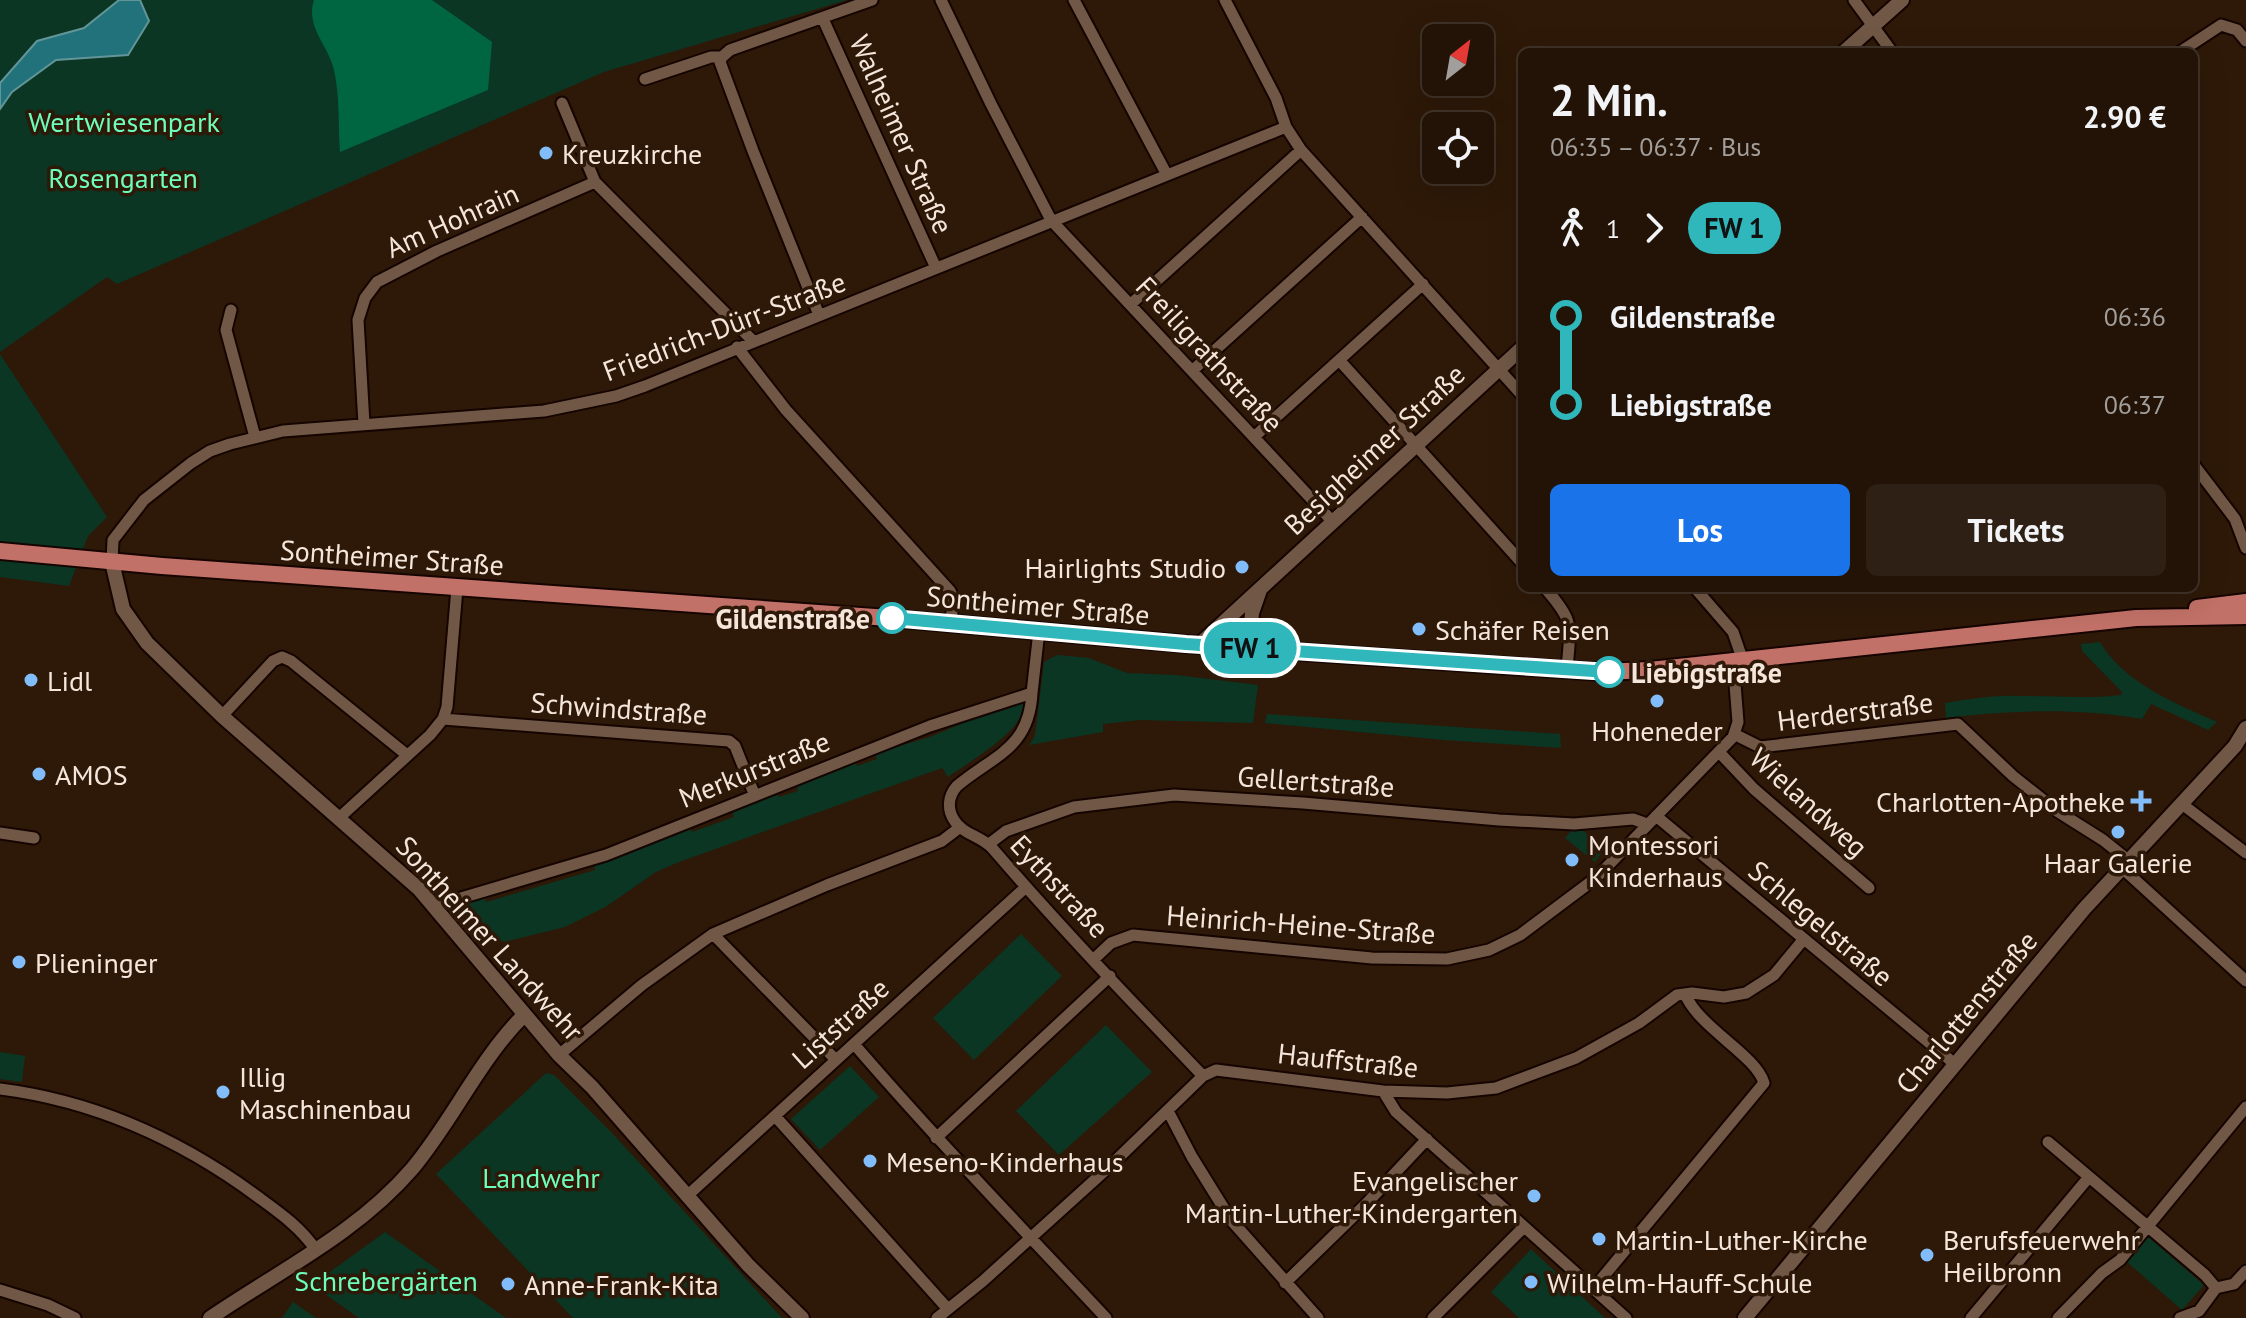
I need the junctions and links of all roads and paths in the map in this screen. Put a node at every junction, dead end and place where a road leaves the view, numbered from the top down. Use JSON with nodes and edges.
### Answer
{"nodes":[{"id":1,"x":872,"y":0,"type":"edge"},
{"id":2,"x":941,"y":0,"type":"edge"},
{"id":3,"x":1074,"y":0,"type":"edge"},
{"id":4,"x":1225,"y":0,"type":"edge"},
{"id":5,"x":1854,"y":0,"type":"edge"},
{"id":6,"x":1902,"y":0,"type":"edge"},
{"id":7,"x":823,"y":19,"type":"junction"},
{"id":8,"x":1873,"y":25,"type":"junction"},
{"id":9,"x":2246,"y":41,"type":"edge"},
{"id":10,"x":1848,"y":48,"type":"edge"},
{"id":11,"x":1889,"y":48,"type":"edge"},
{"id":12,"x":2186,"y":48,"type":"edge"},
{"id":13,"x":722,"y":57,"type":"junction"},
{"id":14,"x":645,"y":79,"type":"dead end"},
{"id":15,"x":562,"y":103,"type":"dead end"},
{"id":16,"x":1286,"y":127,"type":"junction"},
{"id":17,"x":1301,"y":150,"type":"junction"},
{"id":18,"x":1167,"y":175,"type":"junction"},
{"id":19,"x":595,"y":182,"type":"junction"},
{"id":20,"x":1362,"y":217,"type":"junction"},
{"id":21,"x":1051,"y":220,"type":"junction"},
{"id":22,"x":936,"y":268,"type":"junction"},
{"id":23,"x":1423,"y":284,"type":"junction"},
{"id":24,"x":1131,"y":304,"type":"junction"},
{"id":25,"x":231,"y":310,"type":"dead end"},
{"id":26,"x":819,"y":315,"type":"junction"},
{"id":27,"x":753,"y":341,"type":"junction"},
{"id":28,"x":737,"y":347,"type":"junction"},
{"id":29,"x":1518,"y":352,"type":"edge"},
{"id":30,"x":1340,"y":361,"type":"junction"},
{"id":31,"x":1499,"y":369,"type":"junction"},
{"id":32,"x":1192,"y":371,"type":"junction"},
{"id":33,"x":1518,"y":390,"type":"edge"},
{"id":34,"x":364,"y":424,"type":"junction"},
{"id":35,"x":255,"y":437,"type":"junction"},
{"id":36,"x":1254,"y":437,"type":"junction"},
{"id":37,"x":1416,"y":445,"type":"junction"},
{"id":38,"x":2198,"y":470,"type":"edge"},
{"id":39,"x":1333,"y":522,"type":"junction"},
{"id":40,"x":2246,"y":548,"type":"edge"},
{"id":41,"x":0,"y":551,"type":"edge"},
{"id":42,"x":1518,"y":559,"type":"edge"},
{"id":43,"x":112,"y":562,"type":"junction"},
{"id":44,"x":457,"y":588,"type":"junction"},
{"id":45,"x":1261,"y":588,"type":"junction"},
{"id":46,"x":1549,"y":592,"type":"edge"},
{"id":47,"x":1698,"y":592,"type":"edge"},
{"id":48,"x":2246,"y":602,"type":"edge"},
{"id":49,"x":2246,"y":616,"type":"edge"},
{"id":50,"x":2136,"y":618,"type":"junction"},
{"id":51,"x":951,"y":624,"type":"junction"},
{"id":52,"x":1039,"y":631,"type":"junction"},
{"id":53,"x":1199,"y":645,"type":"junction"},
{"id":54,"x":1249,"y":648,"type":"junction"},
{"id":55,"x":1738,"y":659,"type":"junction"},
{"id":56,"x":1567,"y":670,"type":"junction"},
{"id":57,"x":1032,"y":693,"type":"junction"},
{"id":58,"x":222,"y":716,"type":"junction"},
{"id":59,"x":443,"y":719,"type":"junction"},
{"id":60,"x":2246,"y":728,"type":"edge"},
{"id":61,"x":1734,"y":734,"type":"junction"},
{"id":62,"x":2240,"y":742,"type":"edge"},
{"id":63,"x":1719,"y":752,"type":"junction"},
{"id":64,"x":407,"y":755,"type":"junction"},
{"id":65,"x":755,"y":796,"type":"junction"},
{"id":66,"x":2182,"y":804,"type":"junction"},
{"id":67,"x":339,"y":818,"type":"junction"},
{"id":68,"x":1652,"y":820,"type":"junction"},
{"id":69,"x":959,"y":828,"type":"junction"},
{"id":70,"x":0,"y":833,"type":"edge"},
{"id":71,"x":34,"y":838,"type":"dead end"},
{"id":72,"x":989,"y":844,"type":"junction"},
{"id":73,"x":2246,"y":853,"type":"edge"},
{"id":74,"x":2125,"y":864,"type":"junction"},
{"id":75,"x":1026,"y":887,"type":"junction"},
{"id":76,"x":1869,"y":888,"type":"dead end"},
{"id":77,"x":434,"y":906,"type":"junction"},
{"id":78,"x":713,"y":934,"type":"junction"},
{"id":79,"x":1803,"y":940,"type":"junction"},
{"id":80,"x":1094,"y":959,"type":"junction"},
{"id":81,"x":1110,"y":976,"type":"junction"},
{"id":82,"x":2246,"y":981,"type":"edge"},
{"id":83,"x":1685,"y":994,"type":"junction"},
{"id":84,"x":524,"y":1015,"type":"junction"},
{"id":85,"x":854,"y":1044,"type":"junction"},
{"id":86,"x":559,"y":1055,"type":"junction"},
{"id":87,"x":835,"y":1059,"type":"junction"},
{"id":88,"x":1956,"y":1065,"type":"junction"},
{"id":89,"x":1203,"y":1076,"type":"junction"},
{"id":90,"x":0,"y":1089,"type":"edge"},
{"id":91,"x":1383,"y":1091,"type":"junction"},
{"id":92,"x":2246,"y":1107,"type":"edge"},
{"id":93,"x":1168,"y":1111,"type":"junction"},
{"id":94,"x":775,"y":1116,"type":"junction"},
{"id":95,"x":936,"y":1138,"type":"junction"},
{"id":96,"x":1427,"y":1139,"type":"junction"},
{"id":97,"x":2048,"y":1142,"type":"dead end"},
{"id":98,"x":2089,"y":1177,"type":"junction"},
{"id":99,"x":687,"y":1196,"type":"junction"},
{"id":100,"x":1524,"y":1227,"type":"junction"},
{"id":101,"x":2148,"y":1227,"type":"junction"},
{"id":102,"x":1030,"y":1236,"type":"junction"},
{"id":103,"x":316,"y":1250,"type":"junction"},
{"id":104,"x":2246,"y":1271,"type":"edge"},
{"id":105,"x":1285,"y":1283,"type":"junction"},
{"id":106,"x":2216,"y":1288,"type":"junction"},
{"id":107,"x":1593,"y":1289,"type":"junction"},
{"id":108,"x":0,"y":1290,"type":"edge"},
{"id":109,"x":947,"y":1308,"type":"junction"},
{"id":110,"x":2200,"y":1315,"type":"edge"},
{"id":111,"x":75,"y":1318,"type":"edge"},
{"id":112,"x":210,"y":1318,"type":"edge"},
{"id":113,"x":802,"y":1318,"type":"edge"},
{"id":114,"x":937,"y":1318,"type":"edge"},
{"id":115,"x":1106,"y":1318,"type":"edge"},
{"id":116,"x":1318,"y":1318,"type":"edge"},
{"id":117,"x":1433,"y":1318,"type":"edge"},
{"id":118,"x":1626,"y":1318,"type":"edge"},
{"id":119,"x":1745,"y":1318,"type":"edge"},
{"id":120,"x":1971,"y":1318,"type":"edge"},
{"id":121,"x":2058,"y":1318,"type":"edge"},
{"id":122,"x":2180,"y":1318,"type":"edge"}],
"edges":[{"from":1,"to":7,"type":"street"},
{"from":2,"to":21,"type":"street","name":"Freiligrathstraße"},
{"from":3,"to":18,"type":"street"},
{"from":4,"to":16,"type":"street"},
{"from":5,"to":8,"type":"street"},
{"from":6,"to":8,"type":"street"},
{"from":7,"to":13,"type":"street"},
{"from":7,"to":22,"type":"street","name":"Walheimer Straße"},
{"from":8,"to":10,"type":"street"},
{"from":8,"to":11,"type":"street"},
{"from":9,"to":12,"type":"street"},
{"from":13,"to":14,"type":"street"},
{"from":13,"to":26,"type":"street"},
{"from":15,"to":19,"type":"street"},
{"from":16,"to":17,"type":"street"},
{"from":16,"to":18,"type":"street","name":"Friedrich-Dürr-Straße"},
{"from":17,"to":20,"type":"street"},
{"from":17,"to":24,"type":"street"},
{"from":18,"to":21,"type":"street","name":"Friedrich-Dürr-Straße"},
{"from":19,"to":27,"type":"street"},
{"from":19,"to":34,"type":"street","name":"Am Hohrain"},
{"from":20,"to":23,"type":"street"},
{"from":20,"to":32,"type":"street"},
{"from":21,"to":22,"type":"street","name":"Friedrich-Dürr-Straße"},
{"from":21,"to":24,"type":"street","name":"Freiligrathstraße"},
{"from":22,"to":26,"type":"street","name":"Friedrich-Dürr-Straße"},
{"from":23,"to":30,"type":"street"},
{"from":23,"to":31,"type":"street"},
{"from":24,"to":32,"type":"street","name":"Freiligrathstraße"},
{"from":25,"to":35,"type":"street"},
{"from":26,"to":27,"type":"street","name":"Friedrich-Dürr-Straße"},
{"from":27,"to":28,"type":"street","name":"Friedrich-Dürr-Straße"},
{"from":28,"to":34,"type":"street","name":"Friedrich-Dürr-Straße"},
{"from":28,"to":51,"type":"street"},
{"from":29,"to":31,"type":"street","name":"Besigheimer Straße"},
{"from":30,"to":36,"type":"street"},
{"from":30,"to":37,"type":"street"},
{"from":31,"to":33,"type":"street"},
{"from":31,"to":37,"type":"street","name":"Besigheimer Straße"},
{"from":32,"to":36,"type":"street","name":"Freiligrathstraße"},
{"from":34,"to":35,"type":"street","name":"Friedrich-Dürr-Straße"},
{"from":35,"to":43,"type":"street","name":"Friedrich-Dürr-Straße"},
{"from":36,"to":39,"type":"street","name":"Freiligrathstraße"},
{"from":37,"to":39,"type":"street","name":"Besigheimer Straße"},
{"from":37,"to":42,"type":"street"},
{"from":38,"to":40,"type":"street"},
{"from":39,"to":45,"type":"street","name":"Besigheimer Straße"},
{"from":41,"to":43,"type":"main road","name":"Sontheimer Straße"},
{"from":43,"to":44,"type":"main road","name":"Sontheimer Straße"},
{"from":43,"to":58,"type":"street","name":"Sontheimer Landwehr"},
{"from":44,"to":51,"type":"main road","name":"Sontheimer Straße"},
{"from":44,"to":59,"type":"street"},
{"from":45,"to":53,"type":"street","name":"Besigheimer Straße"},
{"from":45,"to":54,"type":"street"},
{"from":46,"to":56,"type":"street"},
{"from":47,"to":55,"type":"street"},
{"from":48,"to":50,"type":"main road"},
{"from":49,"to":50,"type":"main road","name":"Sontheimer Straße"},
{"from":50,"to":55,"type":"main road","name":"Sontheimer Straße"},
{"from":51,"to":52,"type":"main road","name":"Sontheimer Straße"},
{"from":52,"to":53,"type":"main road","name":"Sontheimer Straße"},
{"from":52,"to":57,"type":"street"},
{"from":53,"to":54,"type":"main road","name":"Sontheimer Straße"},
{"from":54,"to":56,"type":"main road","name":"Sontheimer Straße"},
{"from":55,"to":56,"type":"main road","name":"Sontheimer Straße"},
{"from":55,"to":61,"type":"street"},
{"from":57,"to":65,"type":"street","name":"Merkurstraße"},
{"from":57,"to":69,"type":"street"},
{"from":58,"to":64,"type":"street"},
{"from":58,"to":67,"type":"street","name":"Sontheimer Landwehr"},
{"from":59,"to":64,"type":"street"},
{"from":59,"to":65,"type":"street","name":"Schwindstraße"},
{"from":60,"to":62,"type":"street","name":"Charlottenstraße"},
{"from":61,"to":63,"type":"street","name":"Heinrich-Heine-Straße"},
{"from":61,"to":74,"type":"street","name":"Herderstraße"},
{"from":62,"to":66,"type":"street","name":"Charlottenstraße"},
{"from":63,"to":68,"type":"street","name":"Heinrich-Heine-Straße"},
{"from":63,"to":76,"type":"street","name":"Wielandweg"},
{"from":64,"to":67,"type":"street"},
{"from":65,"to":77,"type":"street","name":"Merkurstraße"},
{"from":66,"to":73,"type":"street"},
{"from":66,"to":74,"type":"street","name":"Charlottenstraße"},
{"from":67,"to":77,"type":"street","name":"Sontheimer Landwehr"},
{"from":68,"to":72,"type":"street","name":"Gellertstraße"},
{"from":68,"to":79,"type":"street","name":"Schlegelstraße"},
{"from":68,"to":80,"type":"street","name":"Heinrich-Heine-Straße"},
{"from":69,"to":72,"type":"street","name":"Eythstraße"},
{"from":69,"to":78,"type":"street"},
{"from":70,"to":71,"type":"street"},
{"from":72,"to":75,"type":"street","name":"Eythstraße"},
{"from":74,"to":82,"type":"street"},
{"from":74,"to":88,"type":"street","name":"Charlottenstraße"},
{"from":75,"to":80,"type":"street","name":"Eythstraße"},
{"from":75,"to":85,"type":"street","name":"Liststraße"},
{"from":77,"to":84,"type":"street","name":"Sontheimer Landwehr"},
{"from":78,"to":86,"type":"street"},
{"from":78,"to":87,"type":"street"},
{"from":79,"to":83,"type":"street"},
{"from":79,"to":88,"type":"street","name":"Schlegelstraße"},
{"from":80,"to":81,"type":"street","name":"Eythstraße"},
{"from":81,"to":89,"type":"street","name":"Eythstraße"},
{"from":81,"to":95,"type":"street"},
{"from":83,"to":91,"type":"street","name":"Hauffstraße"},
{"from":83,"to":107,"type":"street"},
{"from":84,"to":86,"type":"street","name":"Sontheimer Landwehr"},
{"from":84,"to":103,"type":"street"},
{"from":85,"to":87,"type":"street","name":"Liststraße"},
{"from":85,"to":95,"type":"street"},
{"from":86,"to":99,"type":"street","name":"Sontheimer Landwehr"},
{"from":87,"to":94,"type":"street","name":"Liststraße"},
{"from":88,"to":119,"type":"street","name":"Charlottenstraße"},
{"from":89,"to":91,"type":"street","name":"Hauffstraße"},
{"from":89,"to":93,"type":"street"},
{"from":90,"to":103,"type":"street"},
{"from":91,"to":96,"type":"street"},
{"from":92,"to":101,"type":"street"},
{"from":93,"to":102,"type":"street"},
{"from":93,"to":105,"type":"street"},
{"from":94,"to":99,"type":"street","name":"Liststraße"},
{"from":94,"to":109,"type":"street"},
{"from":95,"to":102,"type":"street"},
{"from":96,"to":100,"type":"street"},
{"from":96,"to":105,"type":"street"},
{"from":97,"to":98,"type":"street"},
{"from":98,"to":101,"type":"street"},
{"from":98,"to":120,"type":"street"},
{"from":99,"to":113,"type":"street","name":"Sontheimer Landwehr"},
{"from":100,"to":107,"type":"street"},
{"from":100,"to":117,"type":"street"},
{"from":101,"to":106,"type":"street"},
{"from":101,"to":121,"type":"street"},
{"from":102,"to":109,"type":"street"},
{"from":102,"to":115,"type":"street"},
{"from":103,"to":112,"type":"street"},
{"from":104,"to":106,"type":"street"},
{"from":105,"to":116,"type":"street"},
{"from":106,"to":110,"type":"street"},
{"from":107,"to":118,"type":"street"},
{"from":108,"to":111,"type":"street"},
{"from":109,"to":114,"type":"street"},
{"from":110,"to":122,"type":"street"}]}
